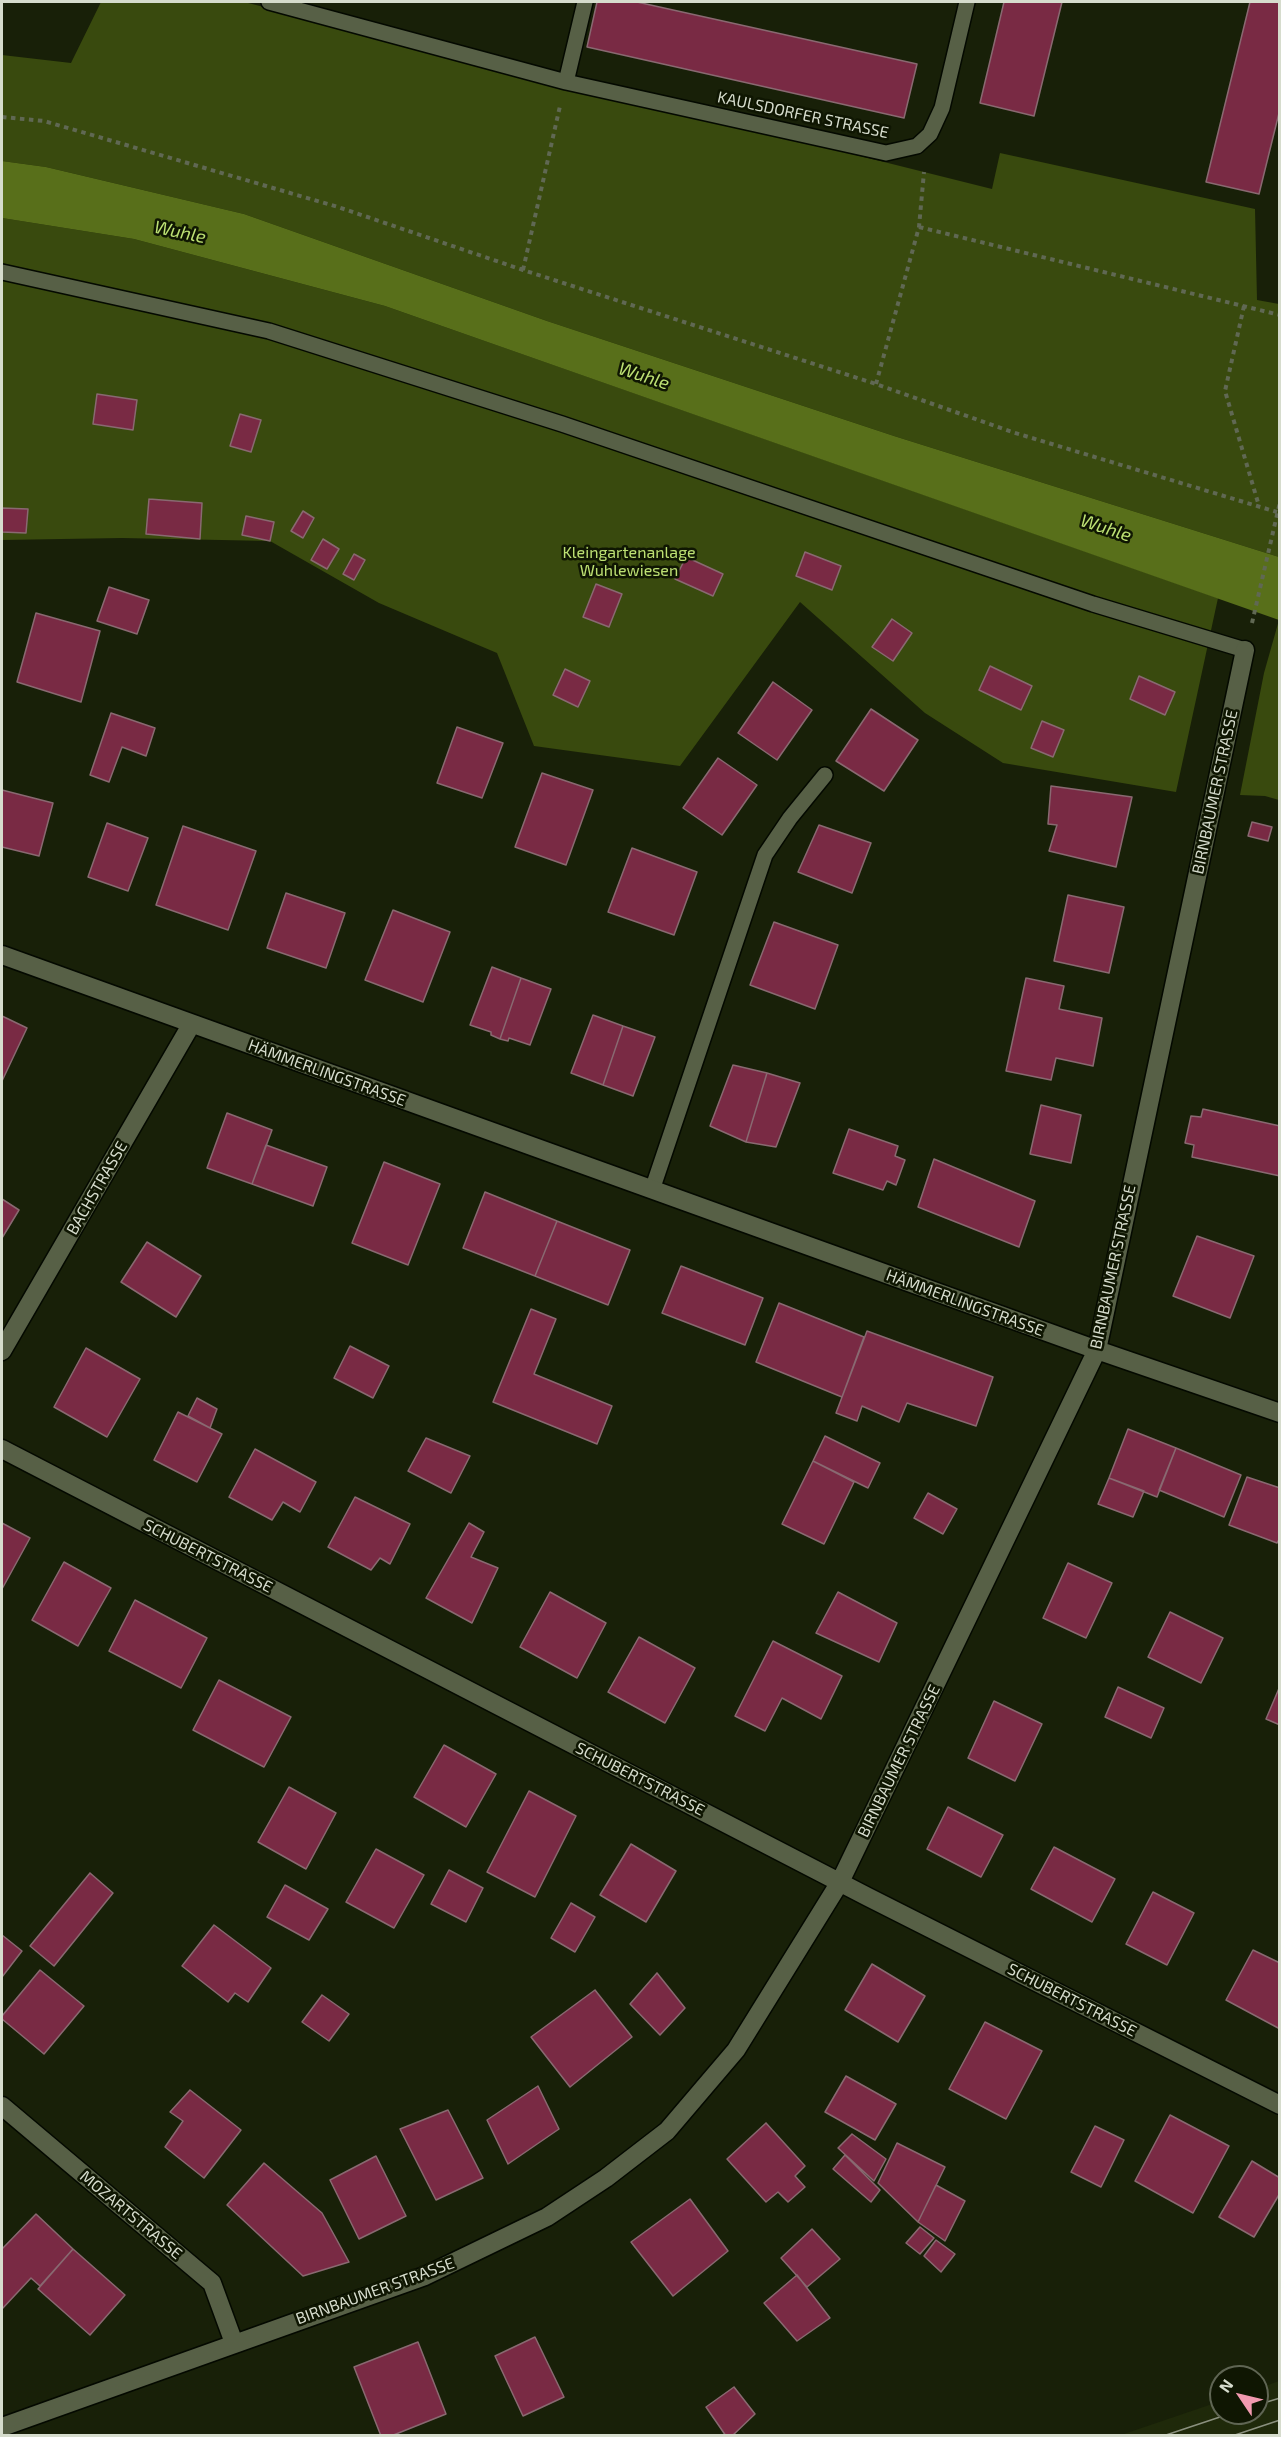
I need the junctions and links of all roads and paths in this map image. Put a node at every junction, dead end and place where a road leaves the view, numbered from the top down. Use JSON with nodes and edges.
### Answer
{"nodes":[{"id":1,"x":269,"y":2,"type":"edge"},
{"id":2,"x":585,"y":2,"type":"edge"},
{"id":3,"x":967,"y":2,"type":"edge"},
{"id":4,"x":566,"y":82,"type":"junction"},
{"id":5,"x":2,"y":117,"type":"edge"},
{"id":6,"x":922,"y":185,"type":"dead end"},
{"id":7,"x":919,"y":227,"type":"junction"},
{"id":8,"x":523,"y":270,"type":"junction"},
{"id":9,"x":2,"y":272,"type":"edge"},
{"id":10,"x":1244,"y":306,"type":"junction"},
{"id":11,"x":1280,"y":315,"type":"edge"},
{"id":12,"x":876,"y":384,"type":"junction"},
{"id":13,"x":1280,"y":502,"type":"edge"},
{"id":14,"x":1259,"y":506,"type":"junction"},
{"id":15,"x":1277,"y":512,"type":"junction"},
{"id":16,"x":1251,"y":629,"type":"dead end"},
{"id":17,"x":1245,"y":650,"type":"joint"},
{"id":18,"x":825,"y":775,"type":"dead end"},
{"id":19,"x":2,"y":956,"type":"edge"},
{"id":20,"x":191,"y":1025,"type":"junction"},
{"id":21,"x":652,"y":1190,"type":"junction"},
{"id":22,"x":1097,"y":1350,"type":"junction"},
{"id":23,"x":2,"y":1351,"type":"edge"},
{"id":24,"x":1280,"y":1413,"type":"edge"},
{"id":25,"x":2,"y":1449,"type":"edge"},
{"id":26,"x":840,"y":1882,"type":"junction"},
{"id":27,"x":1280,"y":2105,"type":"edge"},
{"id":28,"x":2,"y":2106,"type":"edge"},
{"id":29,"x":234,"y":2343,"type":"junction"},
{"id":30,"x":2,"y":2427,"type":"edge"}],
"edges":[{"from":1,"to":4,"type":"lane","name":"KAULSDORFER STRASSE"},
{"from":2,"to":4,"type":"lane"},
{"from":3,"to":4,"type":"lane","name":"KAULSDORFER STRASSE"},
{"from":4,"to":8,"type":"path"},
{"from":5,"to":8,"type":"path"},
{"from":6,"to":7,"type":"path"},
{"from":7,"to":10,"type":"path"},
{"from":7,"to":12,"type":"path"},
{"from":8,"to":12,"type":"path"},
{"from":9,"to":17,"type":"lane"},
{"from":10,"to":11,"type":"path"},
{"from":10,"to":14,"type":"path"},
{"from":12,"to":14,"type":"path"},
{"from":13,"to":15,"type":"path"},
{"from":14,"to":15,"type":"path"},
{"from":15,"to":16,"type":"path"},
{"from":17,"to":22,"type":"street","name":"BIRNBAUMER STRASSE"},
{"from":18,"to":21,"type":"lane"},
{"from":19,"to":20,"type":"street","name":"HÄMMERLINGSTRASSE"},
{"from":20,"to":21,"type":"street","name":"HÄMMERLINGSTRASSE"},
{"from":20,"to":23,"type":"street","name":"BACHSTRASSE"},
{"from":21,"to":22,"type":"street","name":"HÄMMERLINGSTRASSE"},
{"from":22,"to":24,"type":"street","name":"HÄMMERLINGSTRASSE"},
{"from":22,"to":26,"type":"street","name":"BIRNBAUMER STRASSE"},
{"from":25,"to":26,"type":"street","name":"SCHUBERTSTRASSE"},
{"from":26,"to":27,"type":"street","name":"SCHUBERTSTRASSE"},
{"from":26,"to":29,"type":"street","name":"BIRNBAUMER STRASSE"},
{"from":28,"to":29,"type":"street","name":"MOZARTSTRASSE"},
{"from":29,"to":30,"type":"street","name":"BIRNBAUMER STRASSE"}]}
